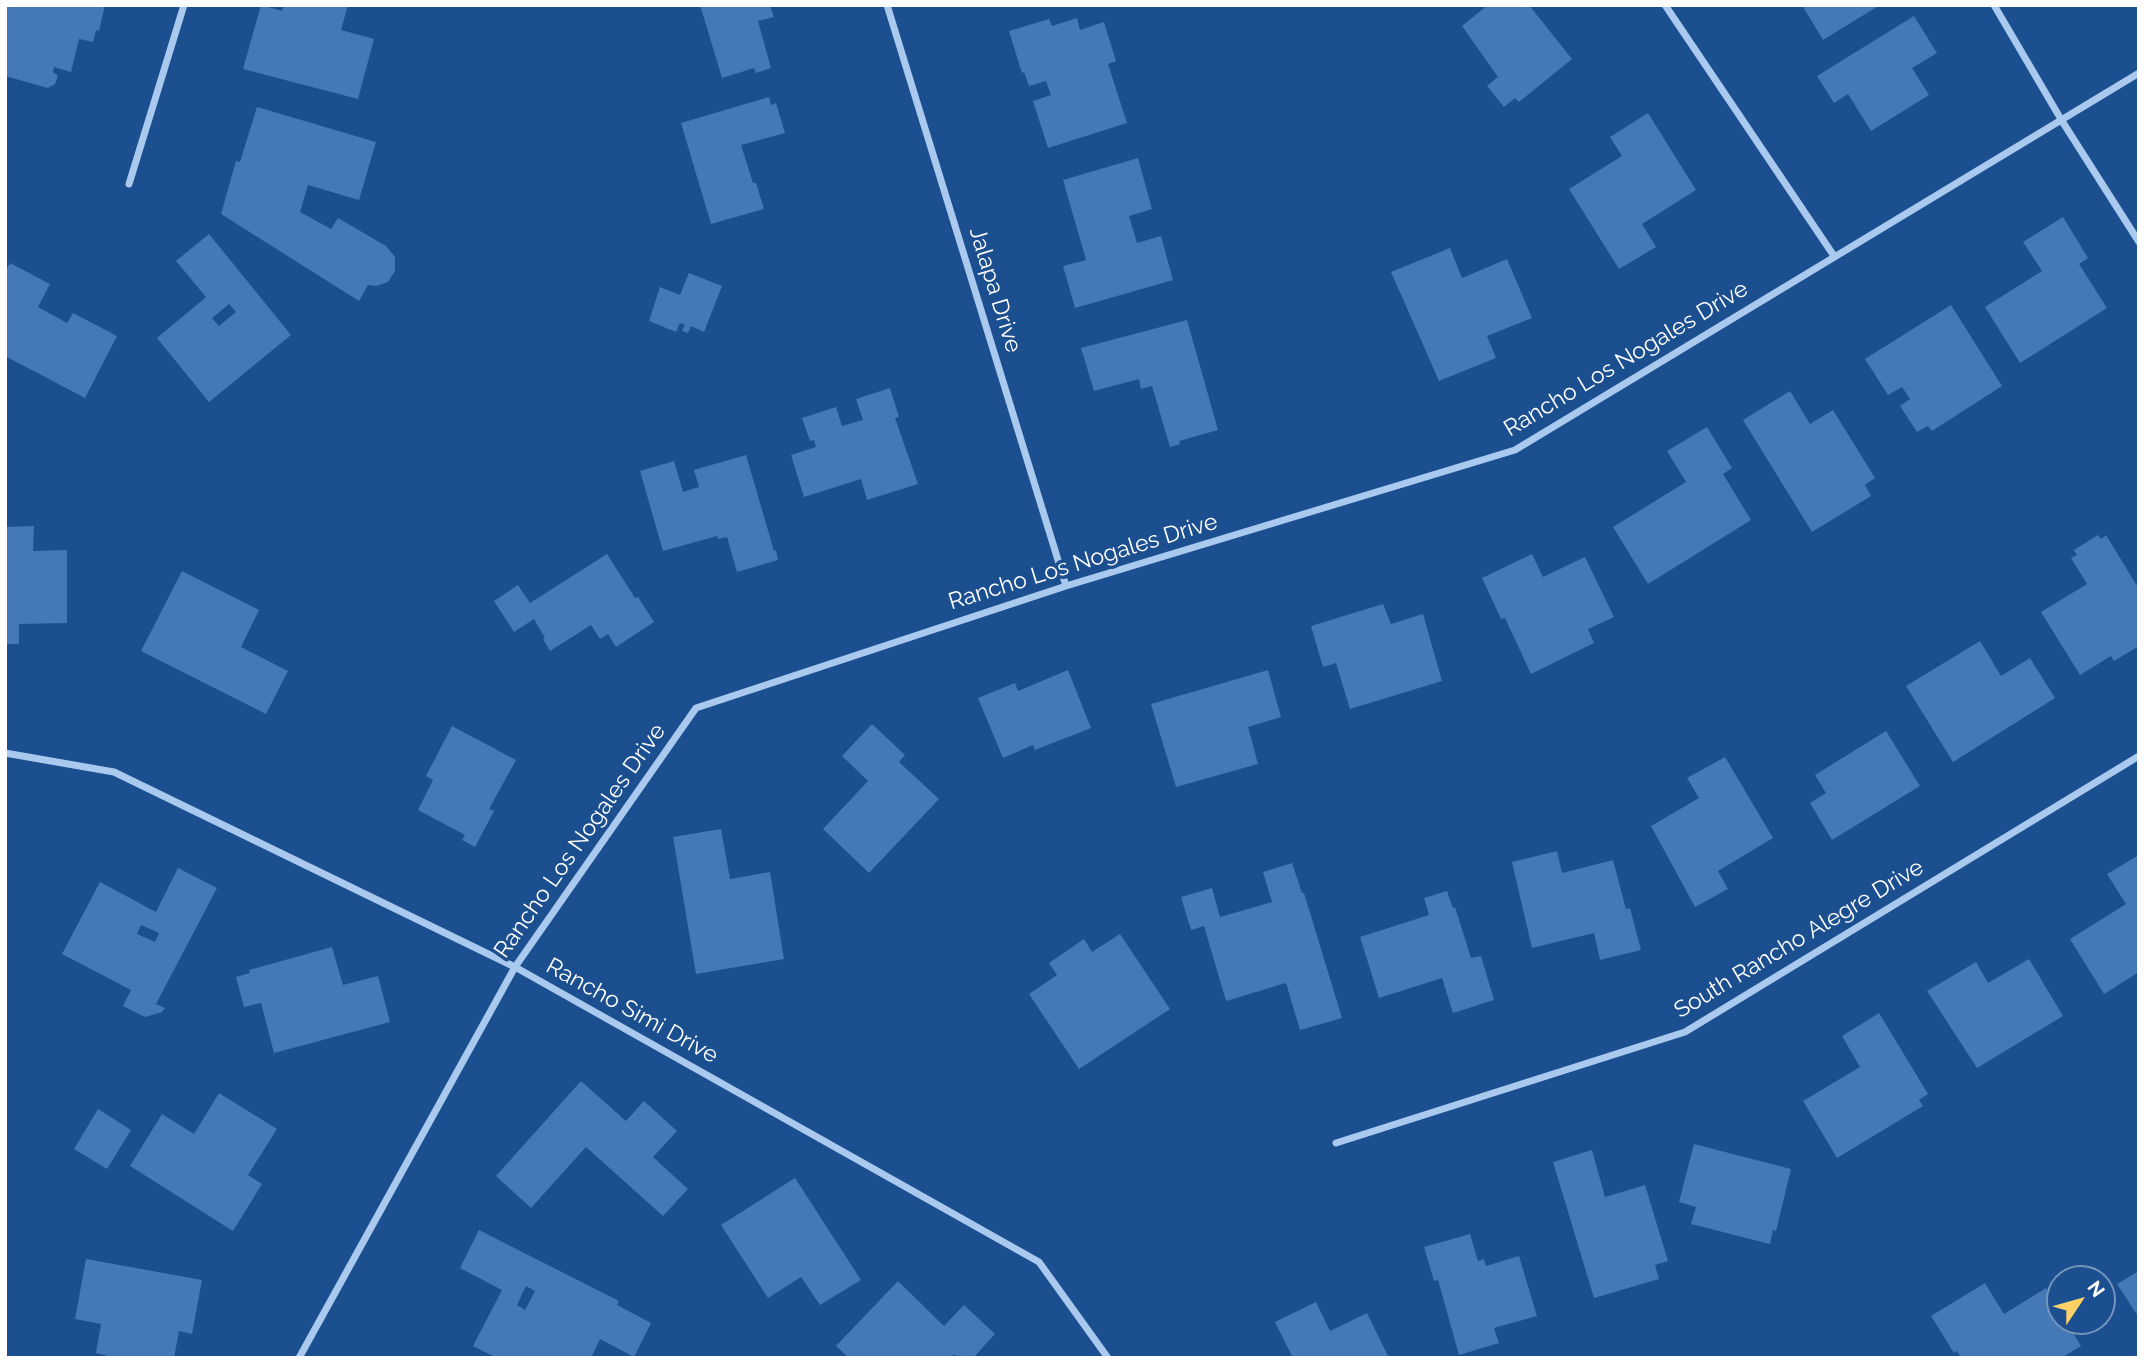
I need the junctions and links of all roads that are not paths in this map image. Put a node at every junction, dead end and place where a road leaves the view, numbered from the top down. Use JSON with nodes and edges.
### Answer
{"nodes":[{"id":1,"x":184,"y":5,"type":"edge"},
{"id":2,"x":887,"y":5,"type":"edge"},
{"id":3,"x":1665,"y":5,"type":"edge"},
{"id":4,"x":1994,"y":5,"type":"edge"},
{"id":5,"x":2139,"y":73,"type":"edge"},
{"id":6,"x":2062,"y":121,"type":"junction"},
{"id":7,"x":129,"y":184,"type":"dead end"},
{"id":8,"x":2139,"y":242,"type":"edge"},
{"id":9,"x":1834,"y":256,"type":"junction"},
{"id":10,"x":1066,"y":586,"type":"junction"},
{"id":11,"x":5,"y":753,"type":"edge"},
{"id":12,"x":2139,"y":756,"type":"edge"},
{"id":13,"x":515,"y":967,"type":"junction"},
{"id":14,"x":1336,"y":1143,"type":"dead end"},
{"id":15,"x":299,"y":1358,"type":"edge"},
{"id":16,"x":1108,"y":1358,"type":"edge"}],
"edges":[{"from":1,"to":7,"type":"street"},
{"from":2,"to":10,"type":"street","name":"Jalapa Drive"},
{"from":3,"to":9,"type":"street"},
{"from":4,"to":6,"type":"street"},
{"from":5,"to":6,"type":"street","name":"Rancho Los Nogales Drive"},
{"from":6,"to":8,"type":"street"},
{"from":6,"to":9,"type":"street","name":"Rancho Los Nogales Drive"},
{"from":9,"to":10,"type":"street","name":"Rancho Los Nogales Drive"},
{"from":10,"to":13,"type":"street","name":"Rancho Los Nogales Drive"},
{"from":11,"to":13,"type":"street","name":"Rancho Simi Drive"},
{"from":12,"to":14,"type":"street","name":"South Rancho Alegre Drive"},
{"from":13,"to":15,"type":"street","name":"Rancho Los Nogales Drive"},
{"from":13,"to":16,"type":"street","name":"Rancho Simi Drive"}]}
